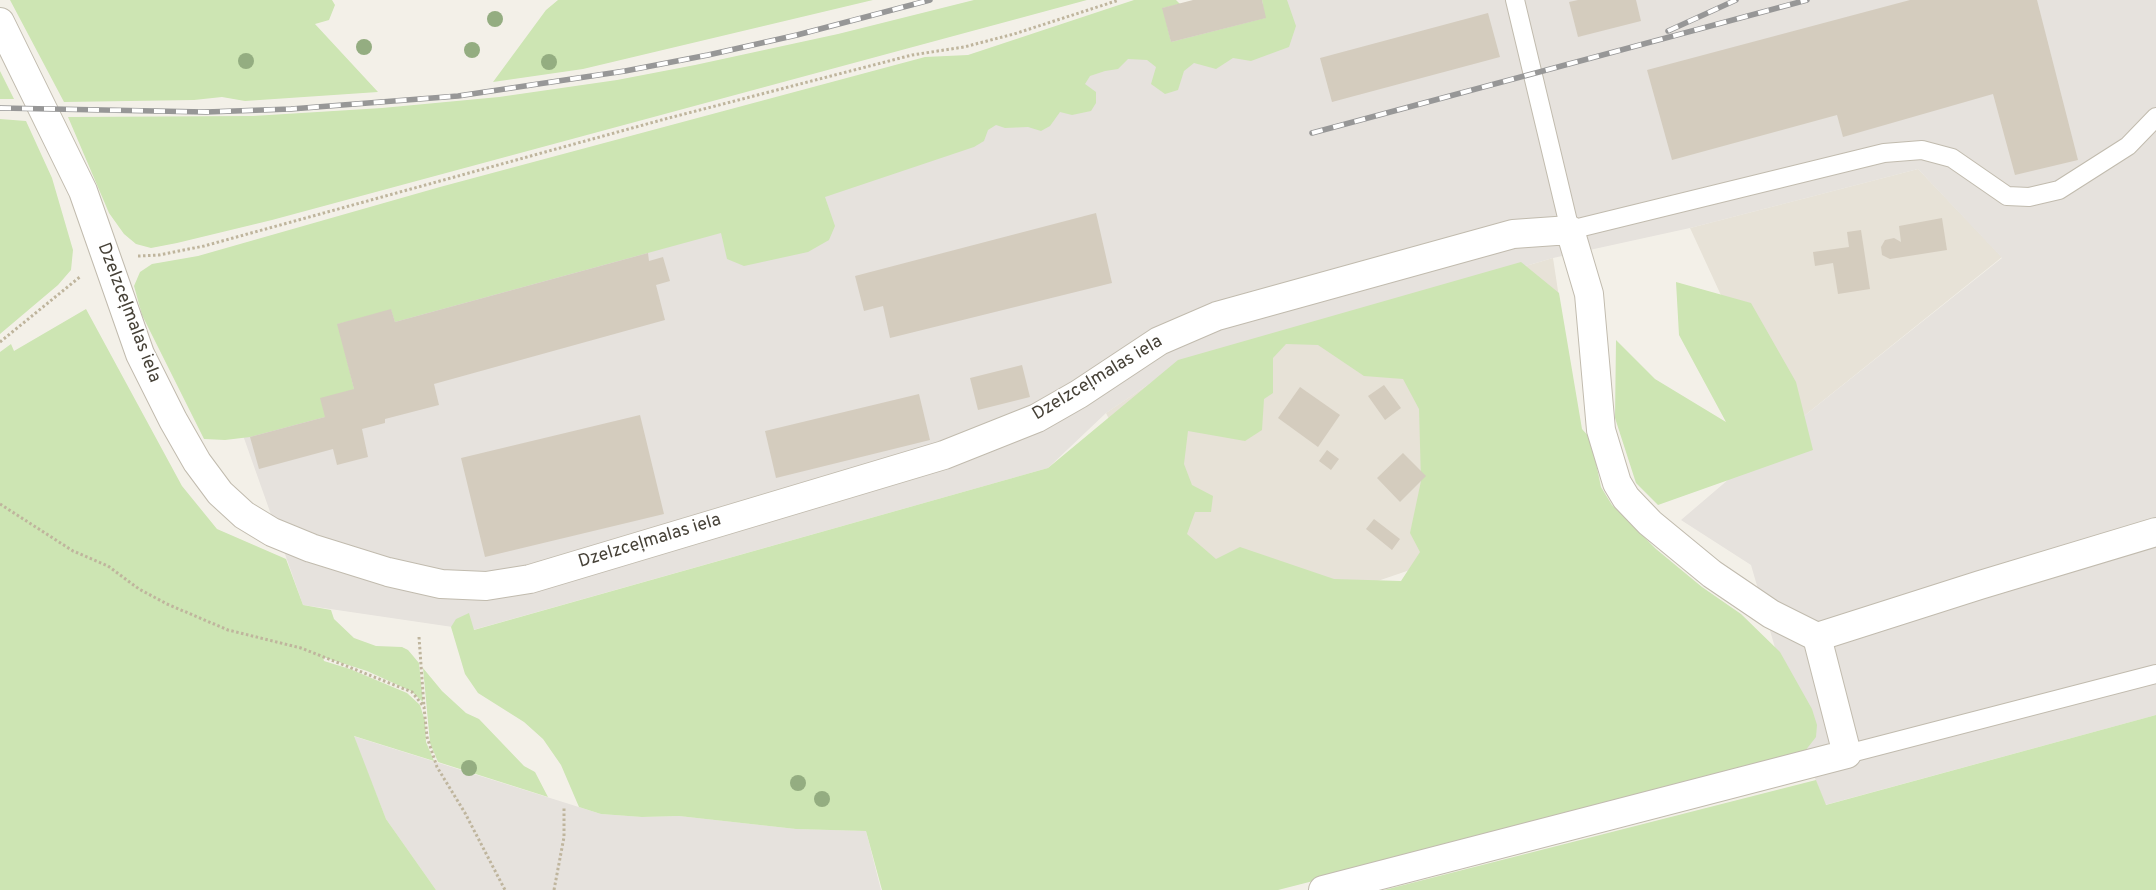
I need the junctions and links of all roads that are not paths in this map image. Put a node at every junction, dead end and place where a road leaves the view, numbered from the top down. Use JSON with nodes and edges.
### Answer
{"nodes":[{"id":1,"x":1516,"y":0,"type":"edge"},
{"id":2,"x":0,"y":22,"type":"edge"},
{"id":3,"x":2156,"y":117,"type":"edge"},
{"id":4,"x":1570,"y":230,"type":"junction"},
{"id":5,"x":2156,"y":532,"type":"edge"},
{"id":6,"x":1816,"y":637,"type":"junction"},
{"id":7,"x":2156,"y":674,"type":"edge"},
{"id":8,"x":1847,"y":754,"type":"junction"},
{"id":9,"x":1323,"y":890,"type":"edge"}],
"edges":[{"from":1,"to":4,"type":"lane"},
{"from":2,"to":4,"type":"street","name":"Dzelzceļmalas iela"},
{"from":3,"to":4,"type":"lane"},
{"from":4,"to":6,"type":"street"},
{"from":5,"to":6,"type":"street"},
{"from":6,"to":8,"type":"street"},
{"from":7,"to":8,"type":"lane"},
{"from":8,"to":9,"type":"street"}]}
